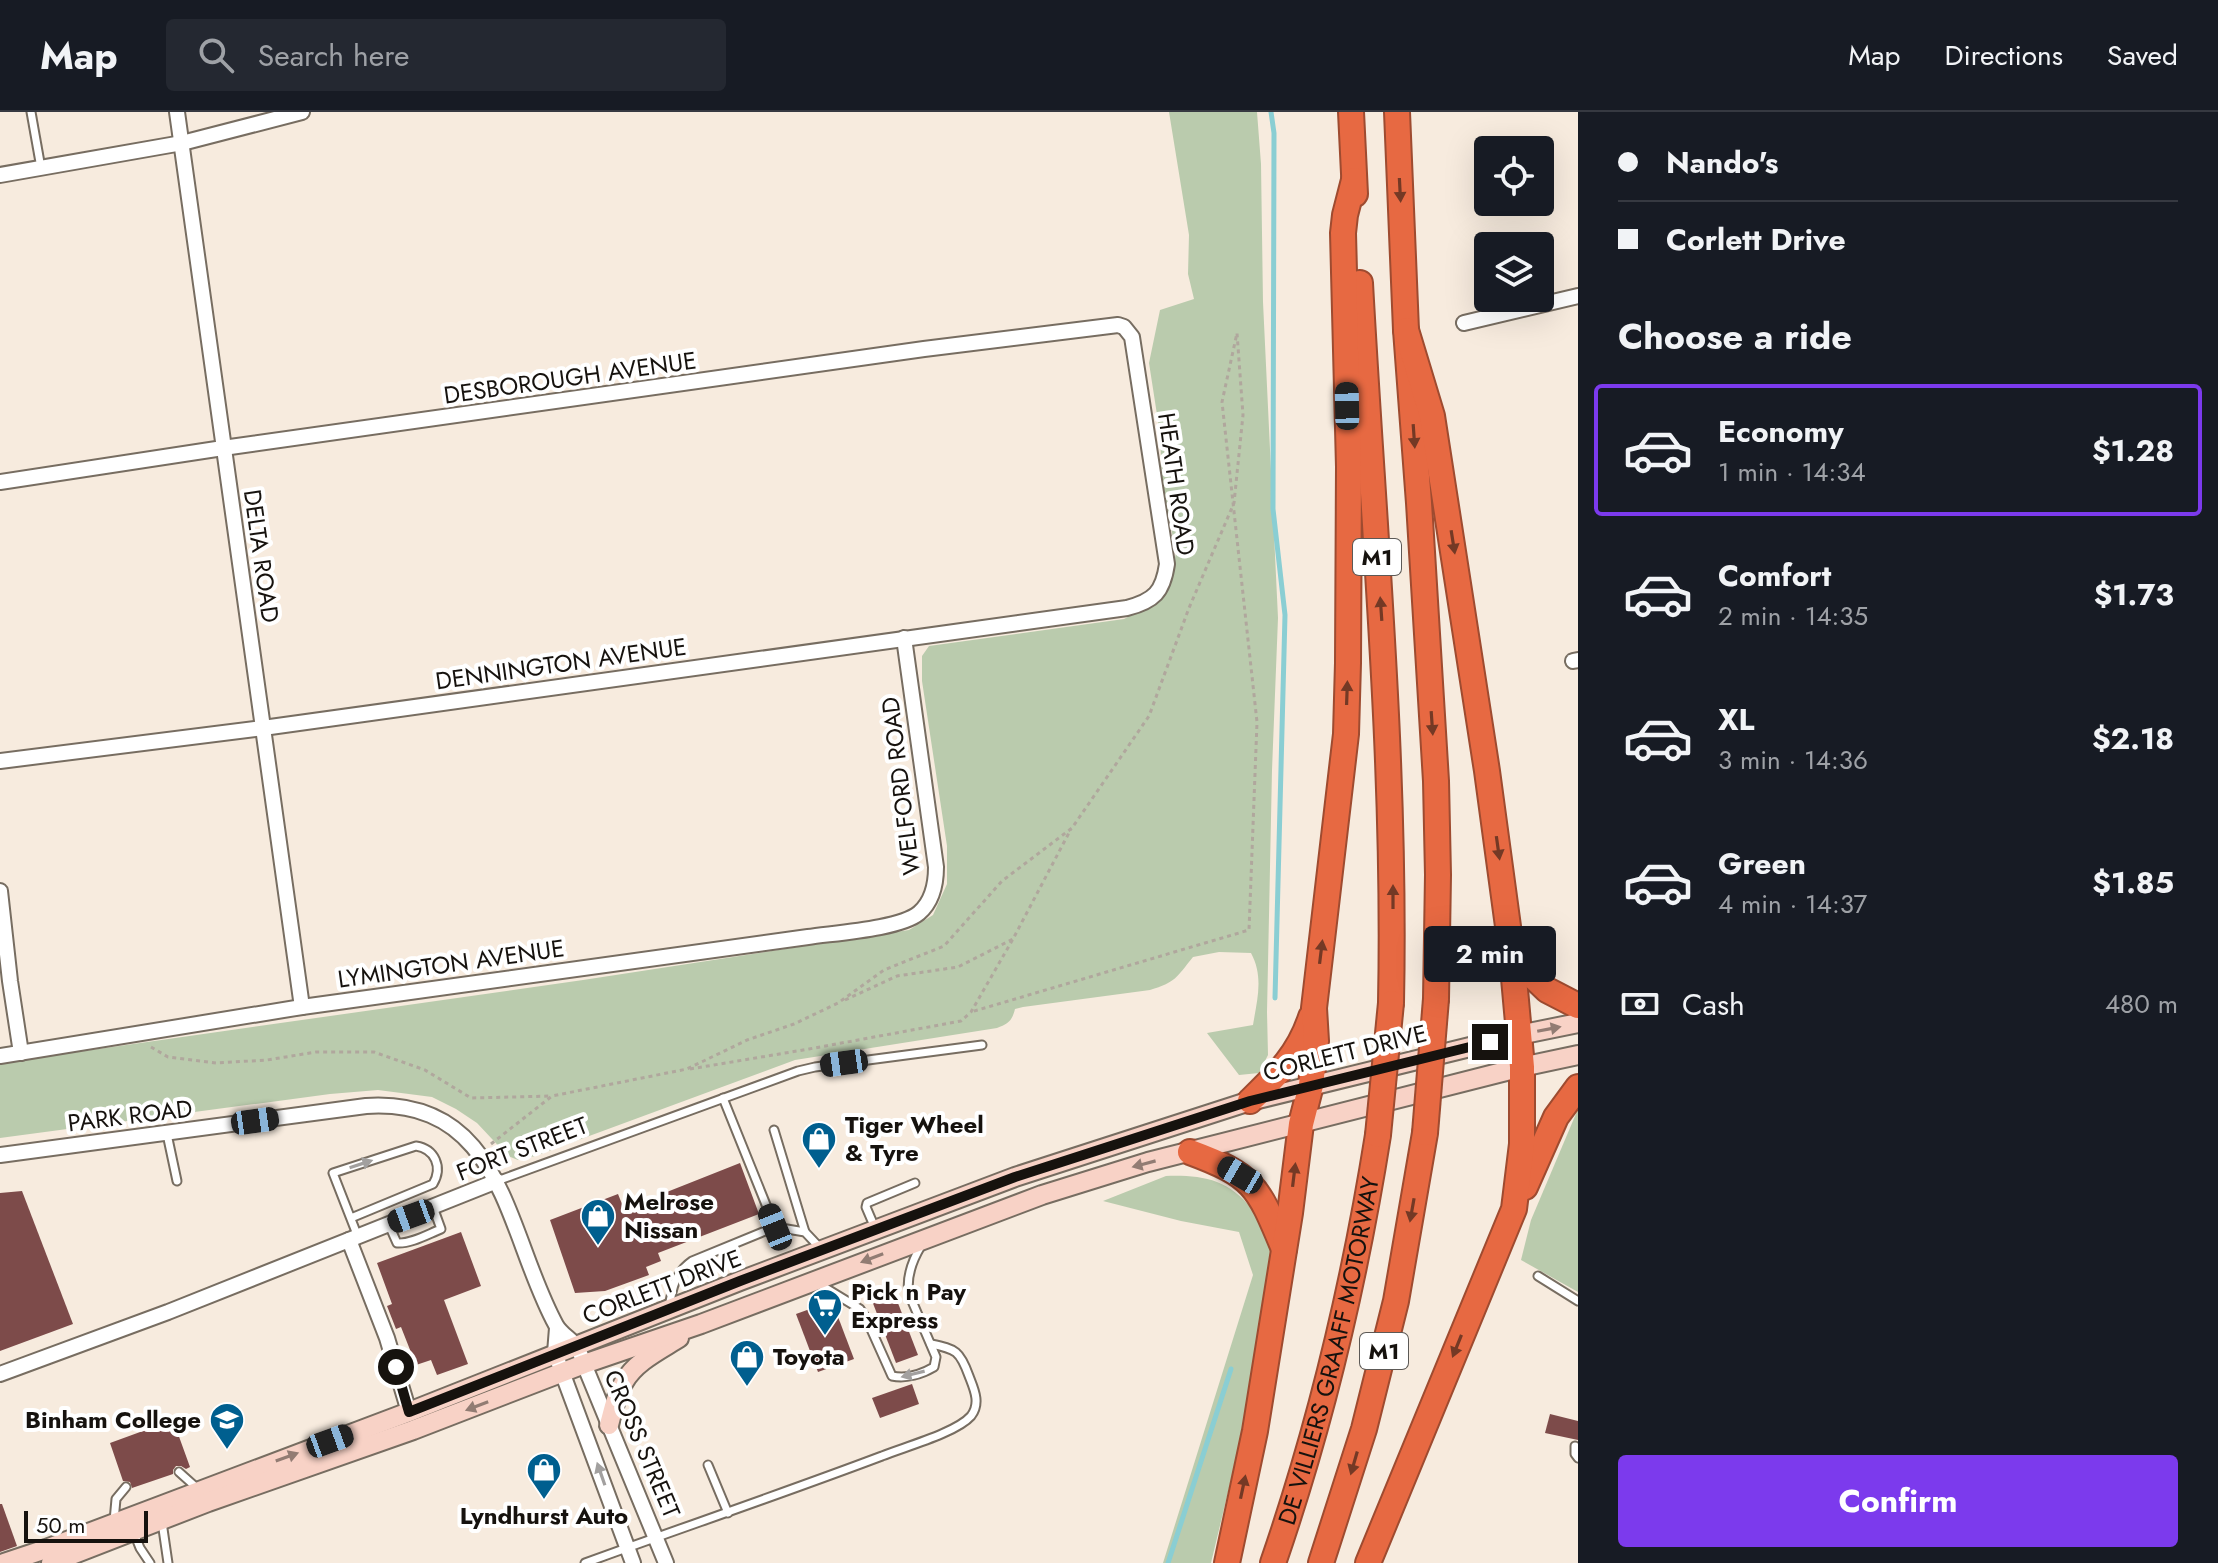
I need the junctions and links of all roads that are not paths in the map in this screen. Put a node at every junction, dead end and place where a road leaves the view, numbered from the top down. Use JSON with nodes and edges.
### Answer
{"nodes":[{"id":1,"x":31,"y":112,"type":"edge"},
{"id":2,"x":177,"y":112,"type":"edge"},
{"id":3,"x":302,"y":112,"type":"edge"},
{"id":4,"x":1351,"y":112,"type":"edge"},
{"id":5,"x":1397,"y":112,"type":"edge"},
{"id":6,"x":182,"y":143,"type":"junction"},
{"id":7,"x":41,"y":168,"type":"junction"},
{"id":8,"x":0,"y":175,"type":"edge"},
{"id":9,"x":1354,"y":180,"type":"junction"},
{"id":10,"x":1578,"y":296,"type":"edge"},
{"id":11,"x":1464,"y":323,"type":"dead end"},
{"id":12,"x":1406,"y":330,"type":"junction"},
{"id":13,"x":1134,"y":345,"type":"joint"},
{"id":14,"x":223,"y":448,"type":"junction"},
{"id":15,"x":0,"y":482,"type":"edge"},
{"id":16,"x":1127,"y":608,"type":"joint"},
{"id":17,"x":904,"y":638,"type":"junction"},
{"id":18,"x":263,"y":728,"type":"junction"},
{"id":19,"x":0,"y":761,"type":"edge"},
{"id":20,"x":0,"y":891,"type":"edge"},
{"id":21,"x":909,"y":919,"type":"joint"},
{"id":22,"x":1512,"y":956,"type":"junction"},
{"id":23,"x":1578,"y":1006,"type":"edge"},
{"id":24,"x":302,"y":1007,"type":"junction"},
{"id":25,"x":1314,"y":1008,"type":"junction"},
{"id":26,"x":1578,"y":1023,"type":"edge"},
{"id":27,"x":1519,"y":1035,"type":"junction"},
{"id":28,"x":982,"y":1045,"type":"dead end"},
{"id":29,"x":21,"y":1053,"type":"junction"},
{"id":30,"x":1578,"y":1055,"type":"edge"},
{"id":31,"x":0,"y":1056,"type":"edge"},
{"id":32,"x":1522,"y":1067,"type":"junction"},
{"id":33,"x":1311,"y":1085,"type":"junction"},
{"id":34,"x":1578,"y":1087,"type":"edge"},
{"id":35,"x":723,"y":1098,"type":"junction"},
{"id":36,"x":1250,"y":1101,"type":"junction"},
{"id":37,"x":313,"y":1113,"type":"joint"},
{"id":38,"x":1301,"y":1124,"type":"junction"},
{"id":39,"x":774,"y":1130,"type":"dead end"},
{"id":40,"x":167,"y":1134,"type":"junction"},
{"id":41,"x":1190,"y":1152,"type":"junction"},
{"id":42,"x":0,"y":1155,"type":"edge"},
{"id":43,"x":177,"y":1181,"type":"dead end"},
{"id":44,"x":497,"y":1181,"type":"junction"},
{"id":45,"x":915,"y":1183,"type":"dead end"},
{"id":46,"x":433,"y":1207,"type":"junction"},
{"id":47,"x":1514,"y":1209,"type":"junction"},
{"id":48,"x":351,"y":1218,"type":"junction"},
{"id":49,"x":389,"y":1224,"type":"junction"},
{"id":50,"x":775,"y":1227,"type":"junction"},
{"id":51,"x":875,"y":1230,"type":"junction"},
{"id":52,"x":805,"y":1232,"type":"junction"},
{"id":53,"x":354,"y":1238,"type":"junction"},
{"id":54,"x":926,"y":1238,"type":"junction"},
{"id":55,"x":1284,"y":1249,"type":"junction"},
{"id":56,"x":822,"y":1250,"type":"junction"},
{"id":57,"x":1538,"y":1276,"type":"dead end"},
{"id":58,"x":813,"y":1280,"type":"junction"},
{"id":59,"x":1578,"y":1301,"type":"edge"},
{"id":60,"x":668,"y":1310,"type":"junction"},
{"id":61,"x":701,"y":1324,"type":"junction"},
{"id":62,"x":557,"y":1328,"type":"junction"},
{"id":63,"x":931,"y":1344,"type":"junction"},
{"id":64,"x":576,"y":1346,"type":"junction"},
{"id":65,"x":555,"y":1353,"type":"junction"},
{"id":66,"x":584,"y":1364,"type":"junction"},
{"id":67,"x":563,"y":1373,"type":"junction"},
{"id":68,"x":0,"y":1374,"type":"edge"},
{"id":69,"x":409,"y":1412,"type":"junction"},
{"id":70,"x":609,"y":1425,"type":"junction"},
{"id":71,"x":1575,"y":1446,"type":"dead end"},
{"id":72,"x":1578,"y":1458,"type":"edge"},
{"id":73,"x":708,"y":1465,"type":"dead end"},
{"id":74,"x":179,"y":1472,"type":"dead end"},
{"id":75,"x":126,"y":1487,"type":"dead end"},
{"id":76,"x":199,"y":1490,"type":"junction"},
{"id":77,"x":728,"y":1513,"type":"junction"},
{"id":78,"x":162,"y":1520,"type":"junction"},
{"id":79,"x":114,"y":1523,"type":"junction"},
{"id":80,"x":133,"y":1531,"type":"junction"},
{"id":81,"x":657,"y":1539,"type":"junction"},
{"id":82,"x":627,"y":1548,"type":"junction"},
{"id":83,"x":91,"y":1555,"type":"edge"},
{"id":84,"x":4,"y":1563,"type":"edge"},
{"id":85,"x":51,"y":1563,"type":"edge"},
{"id":86,"x":150,"y":1563,"type":"edge"},
{"id":87,"x":168,"y":1563,"type":"edge"},
{"id":88,"x":585,"y":1563,"type":"edge"},
{"id":89,"x":633,"y":1563,"type":"edge"},
{"id":90,"x":666,"y":1563,"type":"edge"},
{"id":91,"x":1227,"y":1563,"type":"edge"},
{"id":92,"x":1273,"y":1563,"type":"edge"},
{"id":93,"x":1321,"y":1563,"type":"edge"},
{"id":94,"x":1368,"y":1563,"type":"edge"}],
"edges":[{"from":1,"to":7,"type":"lane"},
{"from":2,"to":6,"type":"street","name":"DELTA ROAD"},
{"from":3,"to":6,"type":"street"},
{"from":4,"to":9,"type":"highway","number":"M1"},
{"from":5,"to":12,"type":"highway","number":"M1","one_way":true},
{"from":6,"to":7,"type":"street"},
{"from":6,"to":14,"type":"street","name":"DELTA ROAD"},
{"from":7,"to":8,"type":"street"},
{"from":25,"to":9,"type":"highway","one_way":true},
{"from":92,"to":9,"type":"highway","name":"DE VILLIERS GRAAFF MOTORWAY","number":"M1","one_way":true,"bridge":true},
{"from":10,"to":11,"type":"street"},
{"from":12,"to":22,"type":"highway","one_way":true},
{"from":12,"to":93,"type":"highway","number":"M1","one_way":true,"bridge":true},
{"from":13,"to":14,"type":"street","name":"DESBOROUGH AVENUE"},
{"from":13,"to":16,"type":"street","name":"HEATH ROAD"},
{"from":14,"to":15,"type":"street","name":"DESBOROUGH AVENUE"},
{"from":14,"to":18,"type":"street","name":"DELTA ROAD"},
{"from":16,"to":17,"type":"street","name":"DENNINGTON AVENUE"},
{"from":17,"to":18,"type":"street","name":"DENNINGTON AVENUE"},
{"from":17,"to":21,"type":"street","name":"WELFORD ROAD"},
{"from":18,"to":19,"type":"street","name":"DENNINGTON AVENUE"},
{"from":18,"to":24,"type":"street","name":"DELTA ROAD"},
{"from":20,"to":29,"type":"street"},
{"from":21,"to":24,"type":"street","name":"LYMINGTON AVENUE"},
{"from":22,"to":23,"type":"highway"},
{"from":22,"to":27,"type":"highway"},
{"from":24,"to":29,"type":"street","name":"LYMINGTON AVENUE"},
{"from":25,"to":33,"type":"highway"},
{"from":25,"to":36,"type":"highway"},
{"from":27,"to":26,"type":"main road","name":"CORLETT DRIVE","one_way":true},
{"from":27,"to":32,"type":"highway"},
{"from":27,"to":33,"type":"main road","name":"CORLETT DRIVE"},
{"from":28,"to":35,"type":"lane","name":"FORT STREET"},
{"from":29,"to":31,"type":"street","name":"LYMINGTON AVENUE"},
{"from":30,"to":32,"type":"main road","name":"CORLETT DRIVE"},
{"from":32,"to":38,"type":"main road","name":"CORLETT DRIVE"},
{"from":32,"to":47,"type":"highway"},
{"from":33,"to":36,"type":"main road","name":"CORLETT DRIVE"},
{"from":33,"to":38,"type":"highway"},
{"from":34,"to":47,"type":"highway"},
{"from":35,"to":44,"type":"lane","name":"FORT STREET"},
{"from":35,"to":50,"type":"lane"},
{"from":36,"to":51,"type":"main road","name":"CORLETT DRIVE"},
{"from":37,"to":40,"type":"street","name":"PARK ROAD"},
{"from":37,"to":44,"type":"street","name":"CROSS STREET"},
{"from":38,"to":41,"type":"main road","name":"CORLETT DRIVE"},
{"from":55,"to":38,"type":"highway","one_way":true},
{"from":39,"to":52,"type":"lane"},
{"from":40,"to":42,"type":"street","name":"PARK ROAD"},
{"from":40,"to":43,"type":"lane"},
{"from":41,"to":54,"type":"main road","name":"CORLETT DRIVE","one_way":true},
{"from":41,"to":55,"type":"highway"},
{"from":44,"to":46,"type":"street","name":"FORT STREET"},
{"from":44,"to":62,"type":"street","name":"CROSS STREET"},
{"from":45,"to":51,"type":"lane"},
{"from":46,"to":49,"type":"street","name":"FORT STREET"},
{"from":46,"to":49,"type":"lane"},
{"from":47,"to":94,"type":"highway","one_way":true},
{"from":48,"to":48,"type":"lane","one_way":true},
{"from":48,"to":53,"type":"lane"},
{"from":49,"to":53,"type":"street","name":"FORT STREET"},
{"from":50,"to":52,"type":"lane"},
{"from":50,"to":60,"type":"lane"},
{"from":51,"to":56,"type":"main road","name":"CORLETT DRIVE"},
{"from":52,"to":56,"type":"lane"},
{"from":53,"to":68,"type":"street","name":"FORT STREET"},
{"from":53,"to":69,"type":"street"},
{"from":54,"to":58,"type":"main road","name":"CORLETT DRIVE","one_way":true},
{"from":54,"to":63,"type":"lane"},
{"from":91,"to":55,"type":"highway","one_way":true},
{"from":56,"to":60,"type":"main road","name":"CORLETT DRIVE"},
{"from":57,"to":59,"type":"lane"},
{"from":58,"to":61,"type":"main road","name":"CORLETT DRIVE"},
{"from":63,"to":58,"type":"lane","one_way":true},
{"from":60,"to":64,"type":"main road","name":"CORLETT DRIVE"},
{"from":61,"to":66,"type":"main road","name":"CORLETT DRIVE"},
{"from":61,"to":70,"type":"main road"},
{"from":62,"to":64,"type":"street","name":"CROSS STREET"},
{"from":62,"to":65,"type":"street","name":"CROSS STREET"},
{"from":63,"to":77,"type":"lane"},
{"from":64,"to":65,"type":"main road","name":"CORLETT DRIVE"},
{"from":64,"to":66,"type":"street","name":"CROSS STREET"},
{"from":65,"to":67,"type":"street","name":"CROSS STREET"},
{"from":65,"to":69,"type":"main road","name":"CORLETT DRIVE"},
{"from":66,"to":67,"type":"main road","name":"CORLETT DRIVE"},
{"from":66,"to":70,"type":"street","name":"CROSS STREET"},
{"from":67,"to":78,"type":"main road","name":"CORLETT DRIVE","one_way":true},
{"from":82,"to":67,"type":"street","name":"CROSS STREET","one_way":true},
{"from":76,"to":69,"type":"main road","name":"CORLETT DRIVE","one_way":true},
{"from":70,"to":81,"type":"street","name":"CROSS STREET"},
{"from":71,"to":72,"type":"lane"},
{"from":73,"to":77,"type":"lane"},
{"from":74,"to":76,"type":"lane"},
{"from":75,"to":79,"type":"lane"},
{"from":76,"to":79,"type":"main road","name":"CORLETT DRIVE"},
{"from":77,"to":81,"type":"lane"},
{"from":78,"to":80,"type":"main road","name":"CORLETT DRIVE"},
{"from":78,"to":87,"type":"lane"},
{"from":79,"to":84,"type":"main road","name":"CORLETT DRIVE"},
{"from":80,"to":83,"type":"main road","name":"CORLETT DRIVE"},
{"from":80,"to":86,"type":"lane"},
{"from":81,"to":82,"type":"lane"},
{"from":81,"to":90,"type":"street","name":"CROSS STREET"},
{"from":82,"to":88,"type":"lane"},
{"from":82,"to":89,"type":"street","name":"CROSS STREET"},
{"from":83,"to":85,"type":"main road","name":"CORLETT DRIVE"}]}
